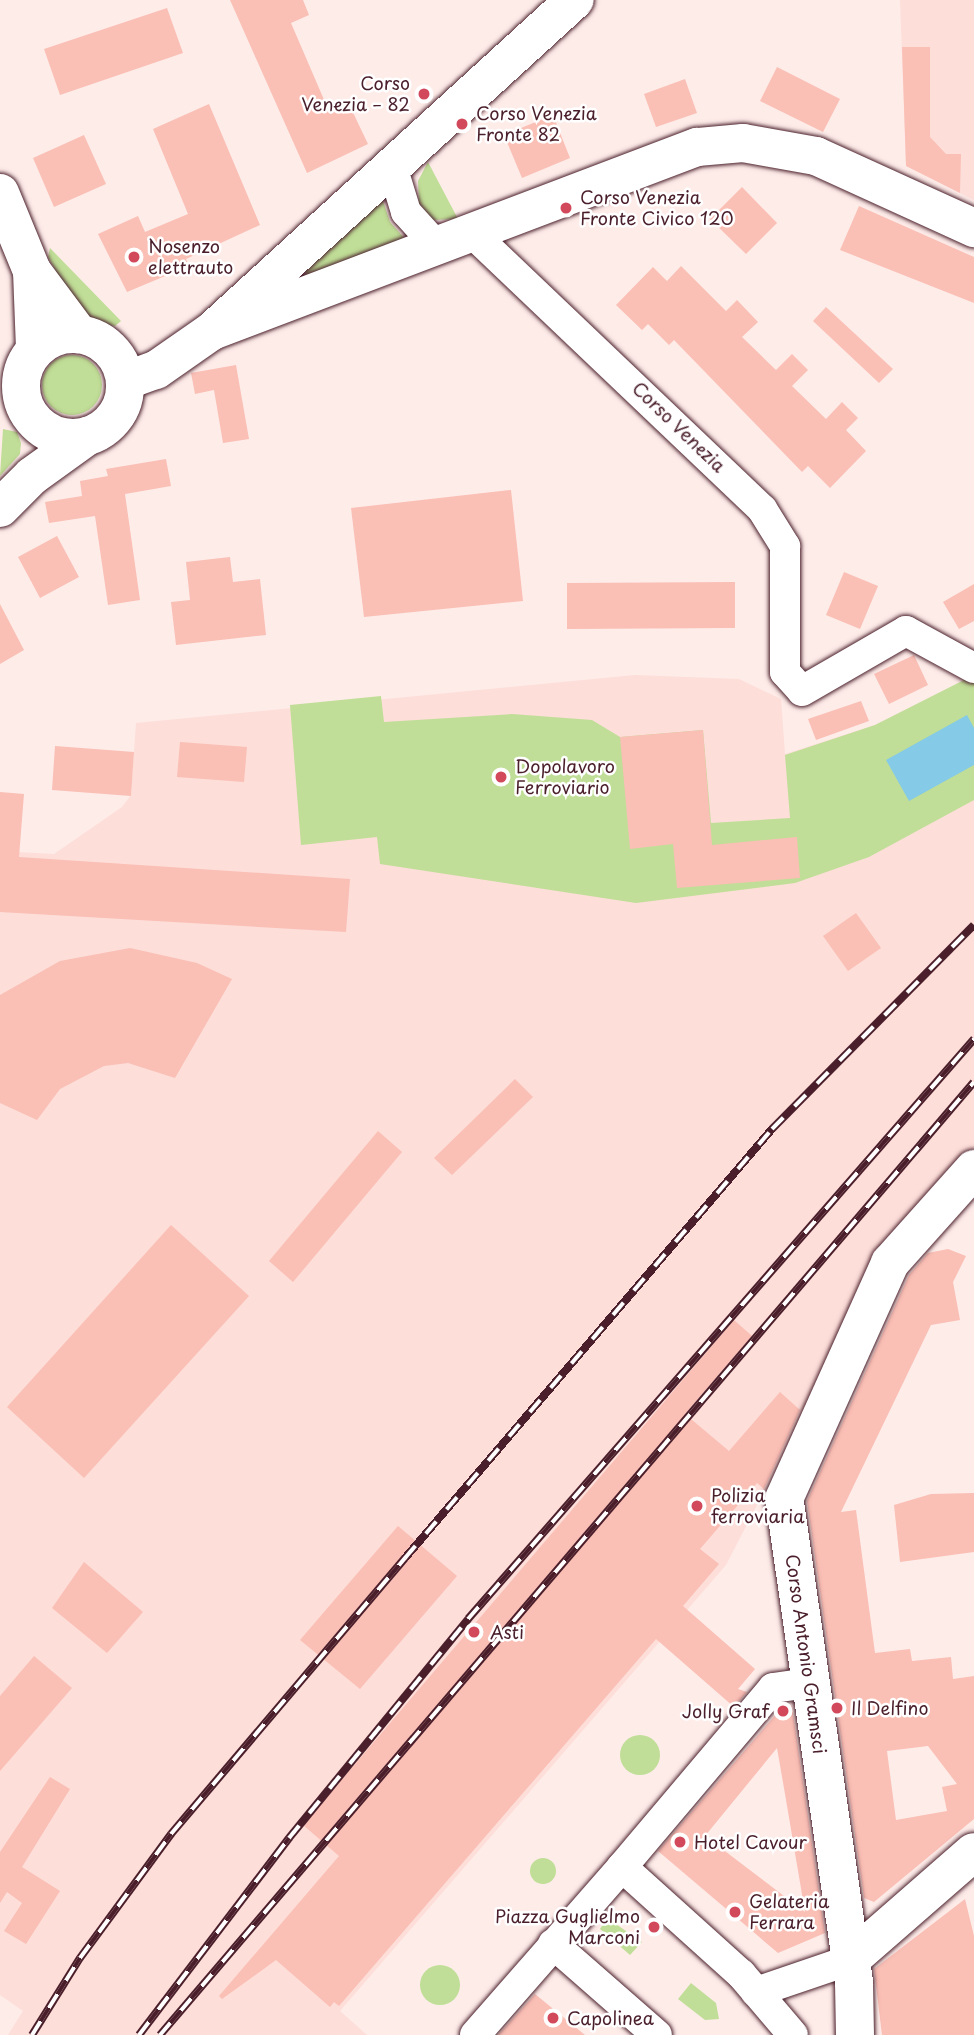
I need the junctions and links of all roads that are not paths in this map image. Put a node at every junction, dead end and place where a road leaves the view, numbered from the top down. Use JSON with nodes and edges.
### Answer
{"nodes":[{"id":1,"x":574,"y":0,"type":"edge"},
{"id":2,"x":392,"y":166,"type":"junction"},
{"id":3,"x":0,"y":193,"type":"edge"},
{"id":4,"x":974,"y":228,"type":"edge"},
{"id":5,"x":453,"y":238,"type":"junction"},
{"id":6,"x":32,"y":271,"type":"junction"},
{"id":7,"x":212,"y":331,"type":"junction"},
{"id":8,"x":79,"y":334,"type":"junction"},
{"id":9,"x":35,"y":350,"type":"junction"},
{"id":10,"x":125,"y":381,"type":"junction"},
{"id":11,"x":40,"y":426,"type":"junction"},
{"id":12,"x":89,"y":435,"type":"junction"},
{"id":13,"x":32,"y":476,"type":"junction"},
{"id":14,"x":0,"y":508,"type":"edge"},
{"id":15,"x":974,"y":668,"type":"edge"},
{"id":16,"x":974,"y":1170,"type":"edge"},
{"id":17,"x":810,"y":1683,"type":"junction"},
{"id":18,"x":974,"y":1852,"type":"edge"},
{"id":19,"x":622,"y":1867,"type":"junction"},
{"id":20,"x":553,"y":1944,"type":"junction"},
{"id":21,"x":852,"y":1971,"type":"junction"},
{"id":22,"x":756,"y":1992,"type":"junction"},
{"id":23,"x":779,"y":2031,"type":"edge"},
{"id":24,"x":475,"y":2035,"type":"edge"},
{"id":25,"x":657,"y":2035,"type":"edge"},
{"id":26,"x":827,"y":2035,"type":"edge"},
{"id":27,"x":855,"y":2035,"type":"edge"}],
"edges":[{"from":1,"to":2,"type":"main road"},
{"from":2,"to":5,"type":"street","name":"Corso Venezia"},
{"from":2,"to":7,"type":"main road"},
{"from":3,"to":6,"type":"main road"},
{"from":4,"to":5,"type":"main road"},
{"from":5,"to":7,"type":"main road"},
{"from":5,"to":15,"type":"street","name":"Corso Venezia"},
{"from":6,"to":8,"type":"main road"},
{"from":6,"to":9,"type":"main road"},
{"from":7,"to":10,"type":"main road"},
{"from":8,"to":9,"type":"main road"},
{"from":8,"to":10,"type":"main road"},
{"from":9,"to":11,"type":"main road"},
{"from":10,"to":12,"type":"main road"},
{"from":11,"to":12,"type":"main road"},
{"from":11,"to":13,"type":"main road"},
{"from":12,"to":13,"type":"main road"},
{"from":13,"to":14,"type":"main road"},
{"from":16,"to":17,"type":"main road","name":"Corso Antonio Gramsci"},
{"from":17,"to":19,"type":"street"},
{"from":17,"to":21,"type":"main road","name":"Corso Antonio Gramsci"},
{"from":18,"to":21,"type":"main road"},
{"from":19,"to":20,"type":"street"},
{"from":19,"to":22,"type":"street"},
{"from":20,"to":24,"type":"street"},
{"from":20,"to":25,"type":"street"},
{"from":21,"to":22,"type":"street"},
{"from":21,"to":26,"type":"main road"},
{"from":21,"to":27,"type":"main road","name":"Corso Antonio Gramsci"},
{"from":22,"to":23,"type":"street"}]}
